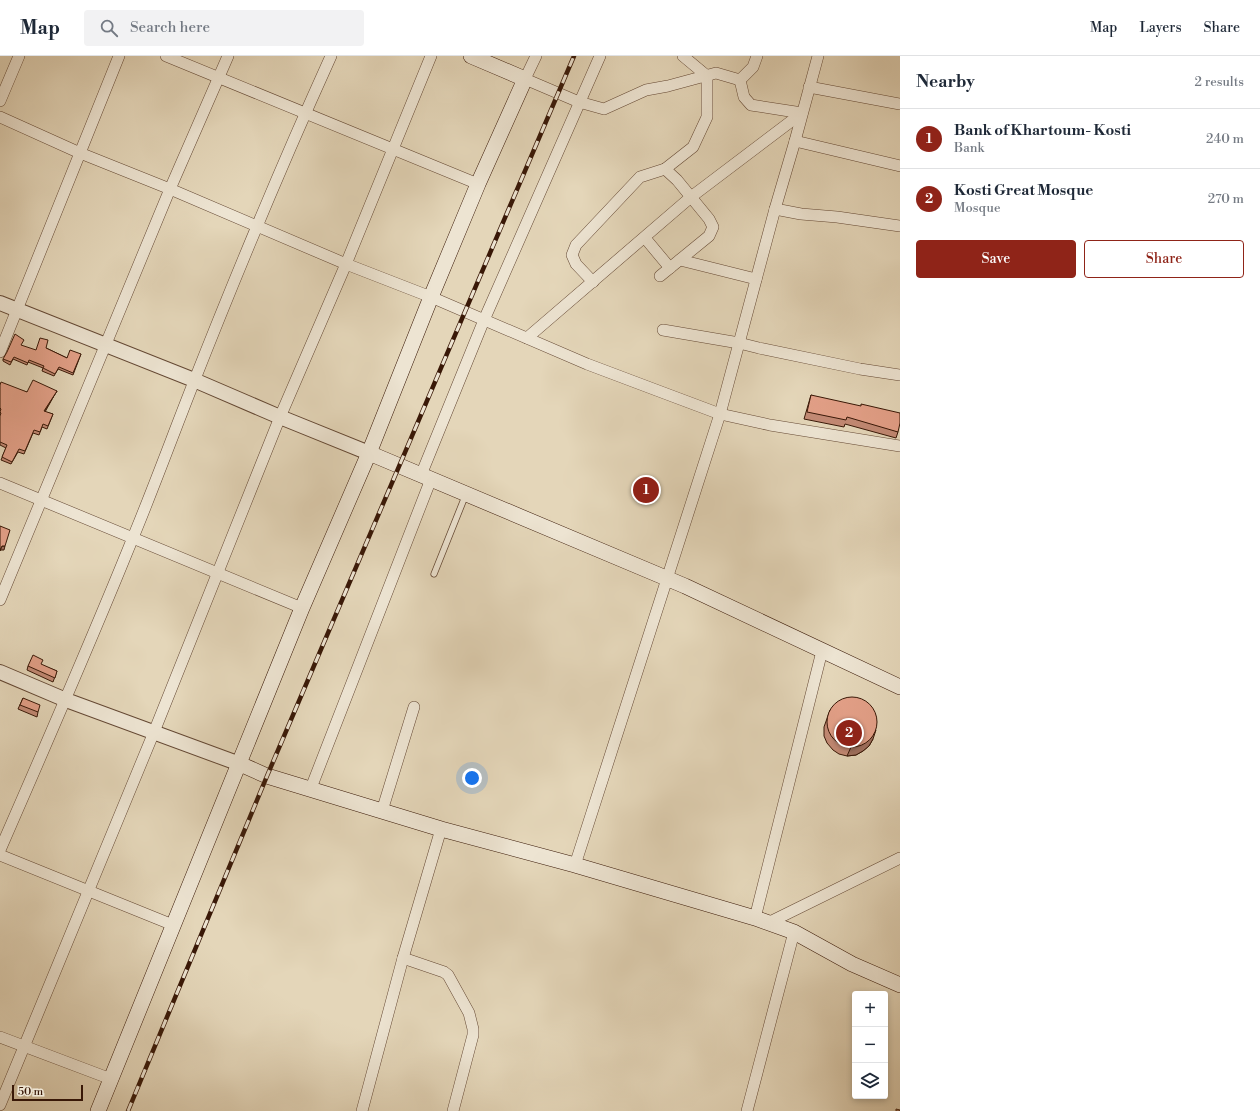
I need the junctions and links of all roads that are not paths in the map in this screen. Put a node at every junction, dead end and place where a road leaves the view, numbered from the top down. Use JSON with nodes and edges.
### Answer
{"nodes":[{"id":1,"x":19,"y":56,"type":"edge"},
{"id":2,"x":119,"y":56,"type":"edge"},
{"id":3,"x":166,"y":56,"type":"edge"},
{"id":4,"x":228,"y":56,"type":"edge"},
{"id":5,"x":331,"y":56,"type":"edge"},
{"id":6,"x":431,"y":56,"type":"edge"},
{"id":7,"x":471,"y":56,"type":"edge"},
{"id":8,"x":536,"y":56,"type":"edge"},
{"id":9,"x":600,"y":56,"type":"edge"},
{"id":10,"x":683,"y":56,"type":"edge"},
{"id":11,"x":757,"y":56,"type":"edge"},
{"id":12,"x":818,"y":56,"type":"edge"},
{"id":13,"x":707,"y":76,"type":"junction"},
{"id":14,"x":219,"y":77,"type":"junction"},
{"id":15,"x":525,"y":79,"type":"junction"},
{"id":16,"x":740,"y":80,"type":"junction"},
{"id":17,"x":809,"y":87,"type":"junction"},
{"id":18,"x":0,"y":101,"type":"edge"},
{"id":19,"x":579,"y":102,"type":"junction"},
{"id":20,"x":900,"y":104,"type":"edge"},
{"id":21,"x":305,"y":113,"type":"junction"},
{"id":22,"x":802,"y":113,"type":"junction"},
{"id":23,"x":0,"y":117,"type":"edge"},
{"id":24,"x":795,"y":141,"type":"junction"},
{"id":25,"x":393,"y":149,"type":"junction"},
{"id":26,"x":80,"y":153,"type":"junction"},
{"id":27,"x":900,"y":166,"type":"edge"},
{"id":28,"x":665,"y":169,"type":"junction"},
{"id":29,"x":478,"y":184,"type":"junction"},
{"id":30,"x":170,"y":189,"type":"junction"},
{"id":31,"x":690,"y":197,"type":"junction"},
{"id":32,"x":774,"y":209,"type":"junction"},
{"id":33,"x":257,"y":226,"type":"junction"},
{"id":34,"x":900,"y":226,"type":"edge"},
{"id":35,"x":645,"y":238,"type":"junction"},
{"id":36,"x":680,"y":260,"type":"junction"},
{"id":37,"x":346,"y":264,"type":"junction"},
{"id":38,"x":670,"y":268,"type":"junction"},
{"id":39,"x":660,"y":276,"type":"dead end"},
{"id":40,"x":756,"y":279,"type":"junction"},
{"id":41,"x":593,"y":282,"type":"junction"},
{"id":42,"x":431,"y":297,"type":"junction"},
{"id":43,"x":0,"y":303,"type":"edge"},
{"id":44,"x":17,"y":310,"type":"junction"},
{"id":45,"x":484,"y":320,"type":"junction"},
{"id":46,"x":663,"y":330,"type":"dead end"},
{"id":47,"x":527,"y":338,"type":"junction"},
{"id":48,"x":739,"y":343,"type":"junction"},
{"id":49,"x":107,"y":345,"type":"junction"},
{"id":50,"x":0,"y":352,"type":"edge"},
{"id":51,"x":900,"y":375,"type":"edge"},
{"id":52,"x":194,"y":380,"type":"junction"},
{"id":53,"x":720,"y":414,"type":"junction"},
{"id":54,"x":280,"y":417,"type":"junction"},
{"id":55,"x":900,"y":446,"type":"edge"},
{"id":56,"x":369,"y":453,"type":"junction"},
{"id":57,"x":426,"y":477,"type":"junction"},
{"id":58,"x":0,"y":483,"type":"edge"},
{"id":59,"x":466,"y":494,"type":"junction"},
{"id":60,"x":41,"y":500,"type":"junction"},
{"id":61,"x":133,"y":538,"type":"junction"},
{"id":62,"x":217,"y":573,"type":"junction"},
{"id":63,"x":434,"y":574,"type":"dead end"},
{"id":64,"x":667,"y":579,"type":"junction"},
{"id":65,"x":0,"y":600,"type":"edge"},
{"id":66,"x":302,"y":608,"type":"junction"},
{"id":67,"x":822,"y":652,"type":"junction"},
{"id":68,"x":0,"y":672,"type":"edge"},
{"id":69,"x":900,"y":687,"type":"edge"},
{"id":70,"x":66,"y":700,"type":"junction"},
{"id":71,"x":414,"y":707,"type":"dead end"},
{"id":72,"x":154,"y":732,"type":"junction"},
{"id":73,"x":240,"y":764,"type":"junction"},
{"id":74,"x":310,"y":788,"type":"junction"},
{"id":75,"x":382,"y":811,"type":"junction"},
{"id":76,"x":441,"y":830,"type":"junction"},
{"id":77,"x":0,"y":850,"type":"edge"},
{"id":78,"x":0,"y":855,"type":"edge"},
{"id":79,"x":900,"y":858,"type":"edge"},
{"id":80,"x":575,"y":865,"type":"junction"},
{"id":81,"x":89,"y":891,"type":"junction"},
{"id":82,"x":761,"y":920,"type":"junction"},
{"id":83,"x":173,"y":925,"type":"junction"},
{"id":84,"x":794,"y":932,"type":"junction"},
{"id":85,"x":403,"y":958,"type":"junction"},
{"id":86,"x":900,"y":985,"type":"edge"},
{"id":87,"x":0,"y":1037,"type":"edge"},
{"id":88,"x":25,"y":1046,"type":"junction"},
{"id":89,"x":111,"y":1080,"type":"junction"},
{"id":90,"x":0,"y":1106,"type":"edge"},
{"id":91,"x":457,"y":1110,"type":"edge"},
{"id":92,"x":98,"y":1111,"type":"edge"},
{"id":93,"x":362,"y":1111,"type":"edge"},
{"id":94,"x":747,"y":1111,"type":"edge"}],
"edges":[{"from":1,"to":18,"type":"street"},
{"from":2,"to":26,"type":"street"},
{"from":3,"to":14,"type":"street"},
{"from":4,"to":14,"type":"street"},
{"from":5,"to":21,"type":"street"},
{"from":6,"to":25,"type":"street"},
{"from":7,"to":15,"type":"main road"},
{"from":8,"to":15,"type":"street"},
{"from":9,"to":19,"type":"street"},
{"from":10,"to":13,"type":"street"},
{"from":11,"to":16,"type":"street"},
{"from":12,"to":17,"type":"street"},
{"from":13,"to":16,"type":"street"},
{"from":13,"to":19,"type":"street"},
{"from":13,"to":28,"type":"street"},
{"from":14,"to":21,"type":"street"},
{"from":14,"to":30,"type":"street"},
{"from":15,"to":19,"type":"street"},
{"from":15,"to":29,"type":"main road"},
{"from":16,"to":22,"type":"street"},
{"from":17,"to":20,"type":"street"},
{"from":17,"to":22,"type":"street"},
{"from":19,"to":45,"type":"street"},
{"from":21,"to":25,"type":"street"},
{"from":21,"to":33,"type":"street"},
{"from":22,"to":24,"type":"street"},
{"from":22,"to":31,"type":"street"},
{"from":23,"to":26,"type":"street"},
{"from":24,"to":27,"type":"street"},
{"from":24,"to":32,"type":"street"},
{"from":25,"to":29,"type":"street"},
{"from":25,"to":37,"type":"street"},
{"from":26,"to":30,"type":"street"},
{"from":26,"to":44,"type":"street"},
{"from":28,"to":31,"type":"street"},
{"from":28,"to":41,"type":"street"},
{"from":29,"to":42,"type":"main road"},
{"from":30,"to":33,"type":"street"},
{"from":30,"to":49,"type":"street"},
{"from":31,"to":35,"type":"street"},
{"from":31,"to":36,"type":"street"},
{"from":32,"to":34,"type":"street"},
{"from":32,"to":40,"type":"street"},
{"from":33,"to":37,"type":"street"},
{"from":33,"to":52,"type":"street"},
{"from":35,"to":38,"type":"street"},
{"from":35,"to":41,"type":"street"},
{"from":36,"to":38,"type":"street"},
{"from":36,"to":40,"type":"street"},
{"from":37,"to":42,"type":"street"},
{"from":37,"to":54,"type":"street"},
{"from":38,"to":39,"type":"street"},
{"from":40,"to":48,"type":"street"},
{"from":41,"to":47,"type":"street"},
{"from":42,"to":45,"type":"street"},
{"from":42,"to":56,"type":"main road"},
{"from":43,"to":44,"type":"street"},
{"from":44,"to":49,"type":"street"},
{"from":44,"to":50,"type":"street"},
{"from":45,"to":47,"type":"street"},
{"from":45,"to":57,"type":"street"},
{"from":46,"to":48,"type":"street"},
{"from":47,"to":53,"type":"street"},
{"from":48,"to":51,"type":"street"},
{"from":48,"to":53,"type":"street"},
{"from":49,"to":52,"type":"street"},
{"from":49,"to":60,"type":"street"},
{"from":52,"to":54,"type":"street"},
{"from":52,"to":61,"type":"street"},
{"from":53,"to":55,"type":"street"},
{"from":53,"to":64,"type":"street"},
{"from":54,"to":56,"type":"street"},
{"from":54,"to":62,"type":"street"},
{"from":56,"to":57,"type":"main road"},
{"from":56,"to":66,"type":"main road"},
{"from":57,"to":59,"type":"main road"},
{"from":57,"to":74,"type":"street"},
{"from":58,"to":60,"type":"street"},
{"from":59,"to":63,"type":"lane"},
{"from":59,"to":64,"type":"main road"},
{"from":60,"to":61,"type":"street"},
{"from":60,"to":65,"type":"street"},
{"from":61,"to":62,"type":"street"},
{"from":61,"to":70,"type":"street"},
{"from":62,"to":66,"type":"street"},
{"from":62,"to":72,"type":"street"},
{"from":64,"to":67,"type":"main road"},
{"from":64,"to":80,"type":"street"},
{"from":66,"to":73,"type":"main road"},
{"from":67,"to":69,"type":"main road"},
{"from":67,"to":82,"type":"street"},
{"from":68,"to":70,"type":"street"},
{"from":70,"to":72,"type":"street"},
{"from":70,"to":77,"type":"street"},
{"from":71,"to":75,"type":"street"},
{"from":72,"to":73,"type":"street"},
{"from":72,"to":81,"type":"street"},
{"from":73,"to":74,"type":"main road"},
{"from":73,"to":83,"type":"main road"},
{"from":74,"to":75,"type":"main road"},
{"from":75,"to":76,"type":"main road"},
{"from":76,"to":80,"type":"main road"},
{"from":76,"to":85,"type":"street"},
{"from":78,"to":81,"type":"street"},
{"from":79,"to":82,"type":"street"},
{"from":80,"to":82,"type":"main road"},
{"from":81,"to":83,"type":"street"},
{"from":81,"to":88,"type":"street"},
{"from":82,"to":84,"type":"main road"},
{"from":83,"to":89,"type":"main road"},
{"from":84,"to":86,"type":"main road"},
{"from":84,"to":94,"type":"street"},
{"from":85,"to":91,"type":"street"},
{"from":85,"to":93,"type":"street"},
{"from":87,"to":88,"type":"street"},
{"from":88,"to":89,"type":"street"},
{"from":88,"to":90,"type":"street"},
{"from":89,"to":92,"type":"main road"}]}
